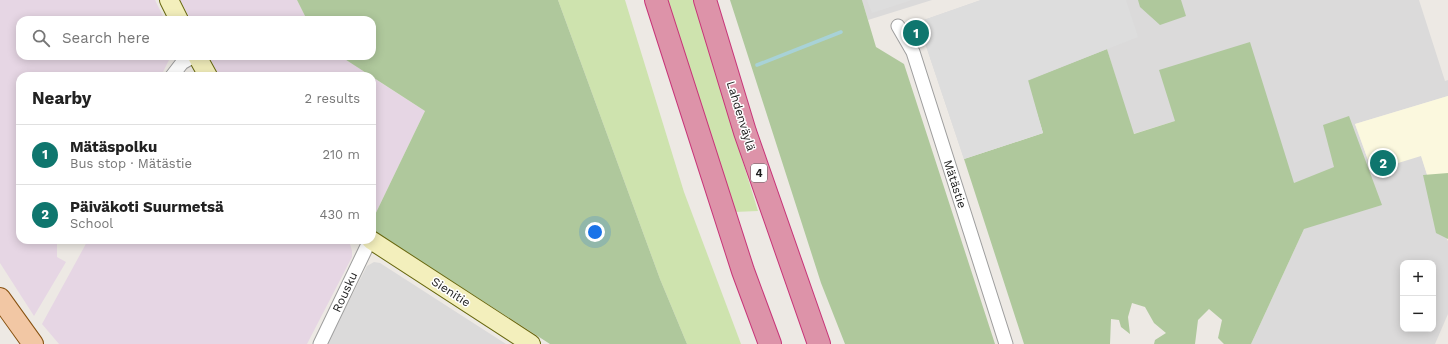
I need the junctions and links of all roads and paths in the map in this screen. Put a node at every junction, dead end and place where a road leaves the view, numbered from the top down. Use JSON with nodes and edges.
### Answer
{"nodes":[{"id":1,"x":169,"y":0,"type":"edge"},
{"id":2,"x":656,"y":0,"type":"edge"},
{"id":3,"x":705,"y":0,"type":"edge"},
{"id":4,"x":177,"y":16,"type":"edge"},
{"id":5,"x":898,"y":26,"type":"dead end"},
{"id":6,"x":187,"y":60,"type":"edge"},
{"id":7,"x":199,"y":60,"type":"edge"},
{"id":8,"x":175,"y":72,"type":"edge"},
{"id":9,"x":206,"y":72,"type":"edge"},
{"id":10,"x":368,"y":244,"type":"edge"},
{"id":11,"x":376,"y":244,"type":"edge"},
{"id":12,"x":0,"y":298,"type":"edge"},
{"id":13,"x":33,"y":344,"type":"edge"},
{"id":14,"x":320,"y":344,"type":"edge"},
{"id":15,"x":531,"y":344,"type":"edge"},
{"id":16,"x":770,"y":344,"type":"edge"},
{"id":17,"x":819,"y":344,"type":"edge"},
{"id":18,"x":1006,"y":344,"type":"edge"}],
"edges":[{"from":1,"to":4,"type":"street"},
{"from":2,"to":16,"type":"highway"},
{"from":3,"to":17,"type":"highway","name":"Lahdenväylä","number":"4"},
{"from":5,"to":18,"type":"street","name":"Mätästie"},
{"from":6,"to":8,"type":"street"},
{"from":7,"to":9,"type":"street"},
{"from":10,"to":14,"type":"street","name":"Rousku"},
{"from":11,"to":15,"type":"street","name":"Sienitie"},
{"from":12,"to":13,"type":"main road"}]}
